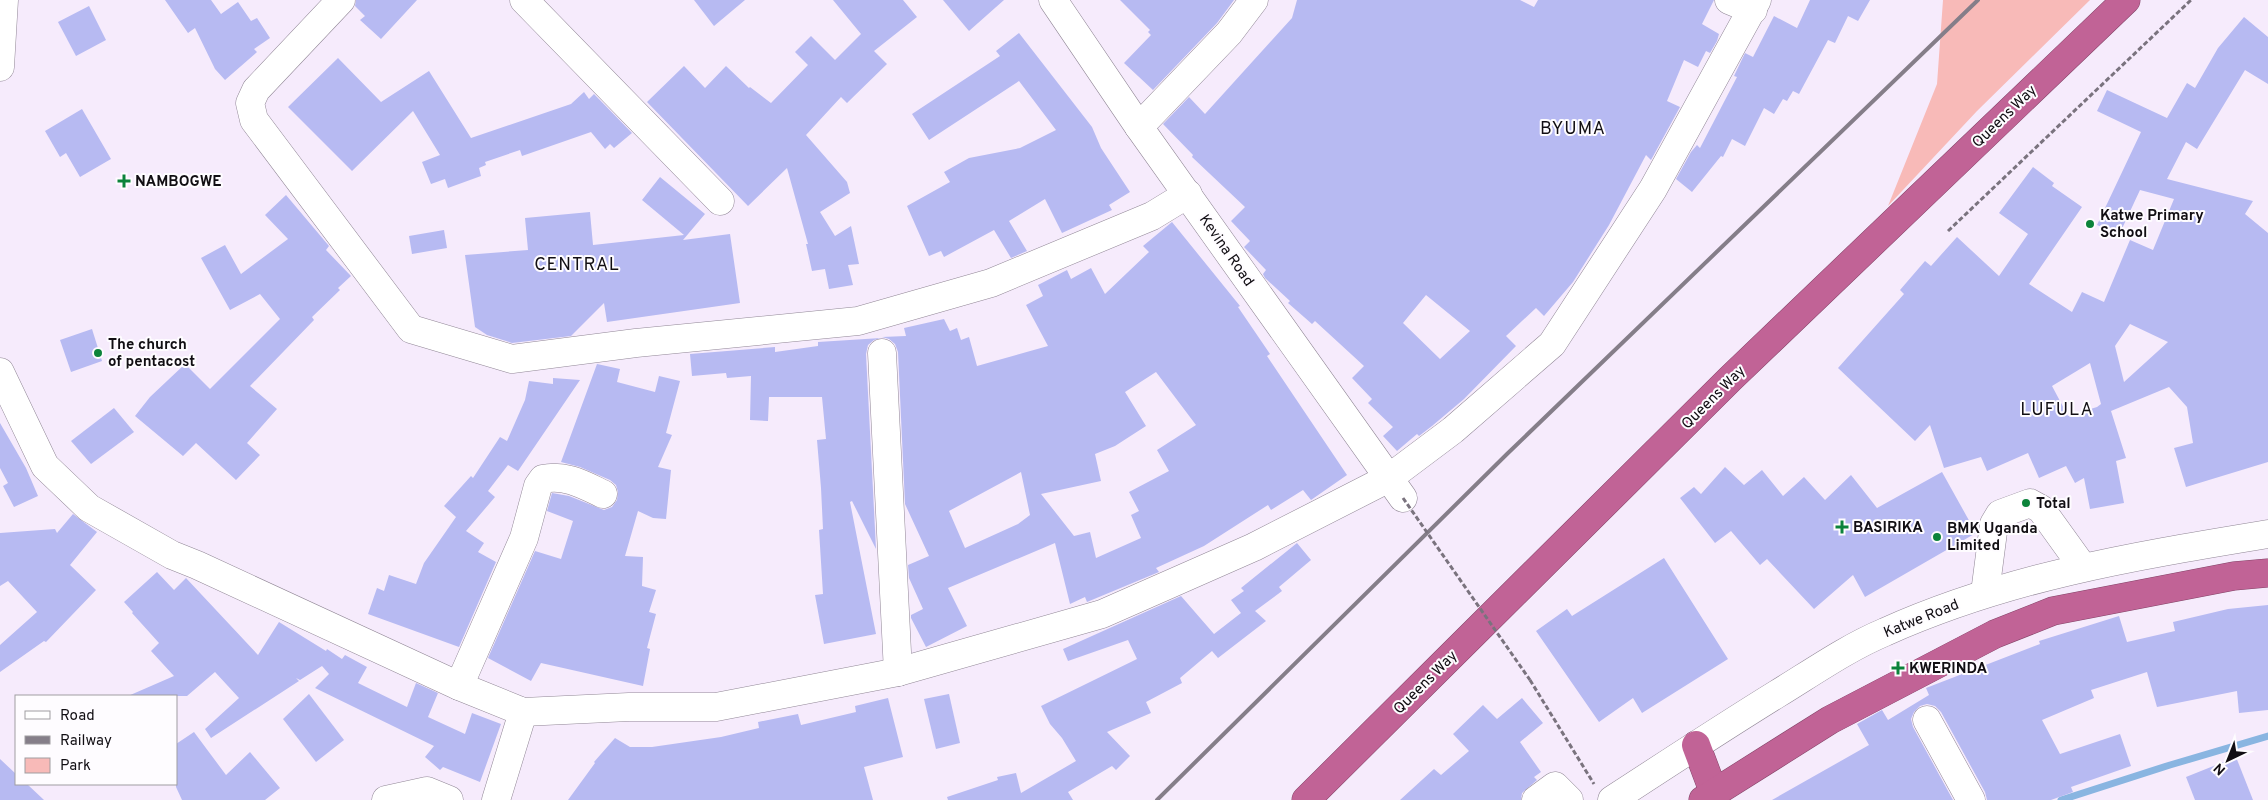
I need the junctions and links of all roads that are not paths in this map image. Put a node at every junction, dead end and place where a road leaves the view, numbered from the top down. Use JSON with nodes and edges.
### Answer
{"nodes":[{"id":1,"x":4,"y":0,"type":"edge"},
{"id":2,"x":341,"y":0,"type":"edge"},
{"id":3,"x":524,"y":0,"type":"edge"},
{"id":4,"x":1053,"y":0,"type":"edge"},
{"id":5,"x":1254,"y":0,"type":"edge"},
{"id":6,"x":2126,"y":0,"type":"edge"},
{"id":7,"x":1746,"y":3,"type":"edge"},
{"id":8,"x":0,"y":67,"type":"edge"},
{"id":9,"x":1139,"y":127,"type":"junction"},
{"id":10,"x":1188,"y":194,"type":"junction"},
{"id":11,"x":720,"y":201,"type":"dead end"},
{"id":12,"x":882,"y":353,"type":"dead end"},
{"id":13,"x":0,"y":372,"type":"edge"},
{"id":14,"x":1396,"y":488,"type":"junction"},
{"id":15,"x":603,"y":494,"type":"dead end"},
{"id":16,"x":2268,"y":534,"type":"edge"},
{"id":17,"x":2082,"y":566,"type":"junction"},
{"id":18,"x":2268,"y":573,"type":"edge"},
{"id":19,"x":1985,"y":593,"type":"junction"},
{"id":20,"x":898,"y":672,"type":"junction"},
{"id":21,"x":459,"y":686,"type":"junction"},
{"id":22,"x":523,"y":712,"type":"junction"},
{"id":23,"x":1927,"y":720,"type":"dead end"},
{"id":24,"x":1696,"y":744,"type":"junction"},
{"id":25,"x":1605,"y":796,"type":"edge"},
{"id":26,"x":1708,"y":796,"type":"edge"},
{"id":27,"x":386,"y":800,"type":"edge"},
{"id":28,"x":449,"y":800,"type":"edge"},
{"id":29,"x":496,"y":800,"type":"edge"},
{"id":30,"x":1306,"y":800,"type":"edge"},
{"id":31,"x":1536,"y":800,"type":"edge"},
{"id":32,"x":1569,"y":800,"type":"edge"},
{"id":33,"x":1972,"y":800,"type":"edge"}],
"edges":[{"from":1,"to":8,"type":"street"},
{"from":2,"to":10,"type":"street"},
{"from":3,"to":11,"type":"street"},
{"from":4,"to":9,"type":"street","name":"Kevina Road"},
{"from":5,"to":9,"type":"street"},
{"from":6,"to":30,"type":"highway","name":"Queens Way"},
{"from":7,"to":14,"type":"street"},
{"from":9,"to":10,"type":"street","name":"Kevina Road"},
{"from":10,"to":14,"type":"street","name":"Kevina Road"},
{"from":12,"to":20,"type":"street"},
{"from":13,"to":21,"type":"street"},
{"from":14,"to":20,"type":"street"},
{"from":15,"to":21,"type":"street"},
{"from":16,"to":17,"type":"street","name":"Katwe Road"},
{"from":17,"to":19,"type":"street","name":"Katwe Road"},
{"from":17,"to":19,"type":"street"},
{"from":18,"to":26,"type":"highway"},
{"from":19,"to":24,"type":"street","name":"Katwe Road"},
{"from":20,"to":22,"type":"street"},
{"from":21,"to":22,"type":"street"},
{"from":22,"to":29,"type":"street"},
{"from":23,"to":33,"type":"street"},
{"from":24,"to":25,"type":"street","name":"Katwe Road"},
{"from":24,"to":26,"type":"highway"},
{"from":27,"to":28,"type":"street"},
{"from":31,"to":32,"type":"street"}]}
